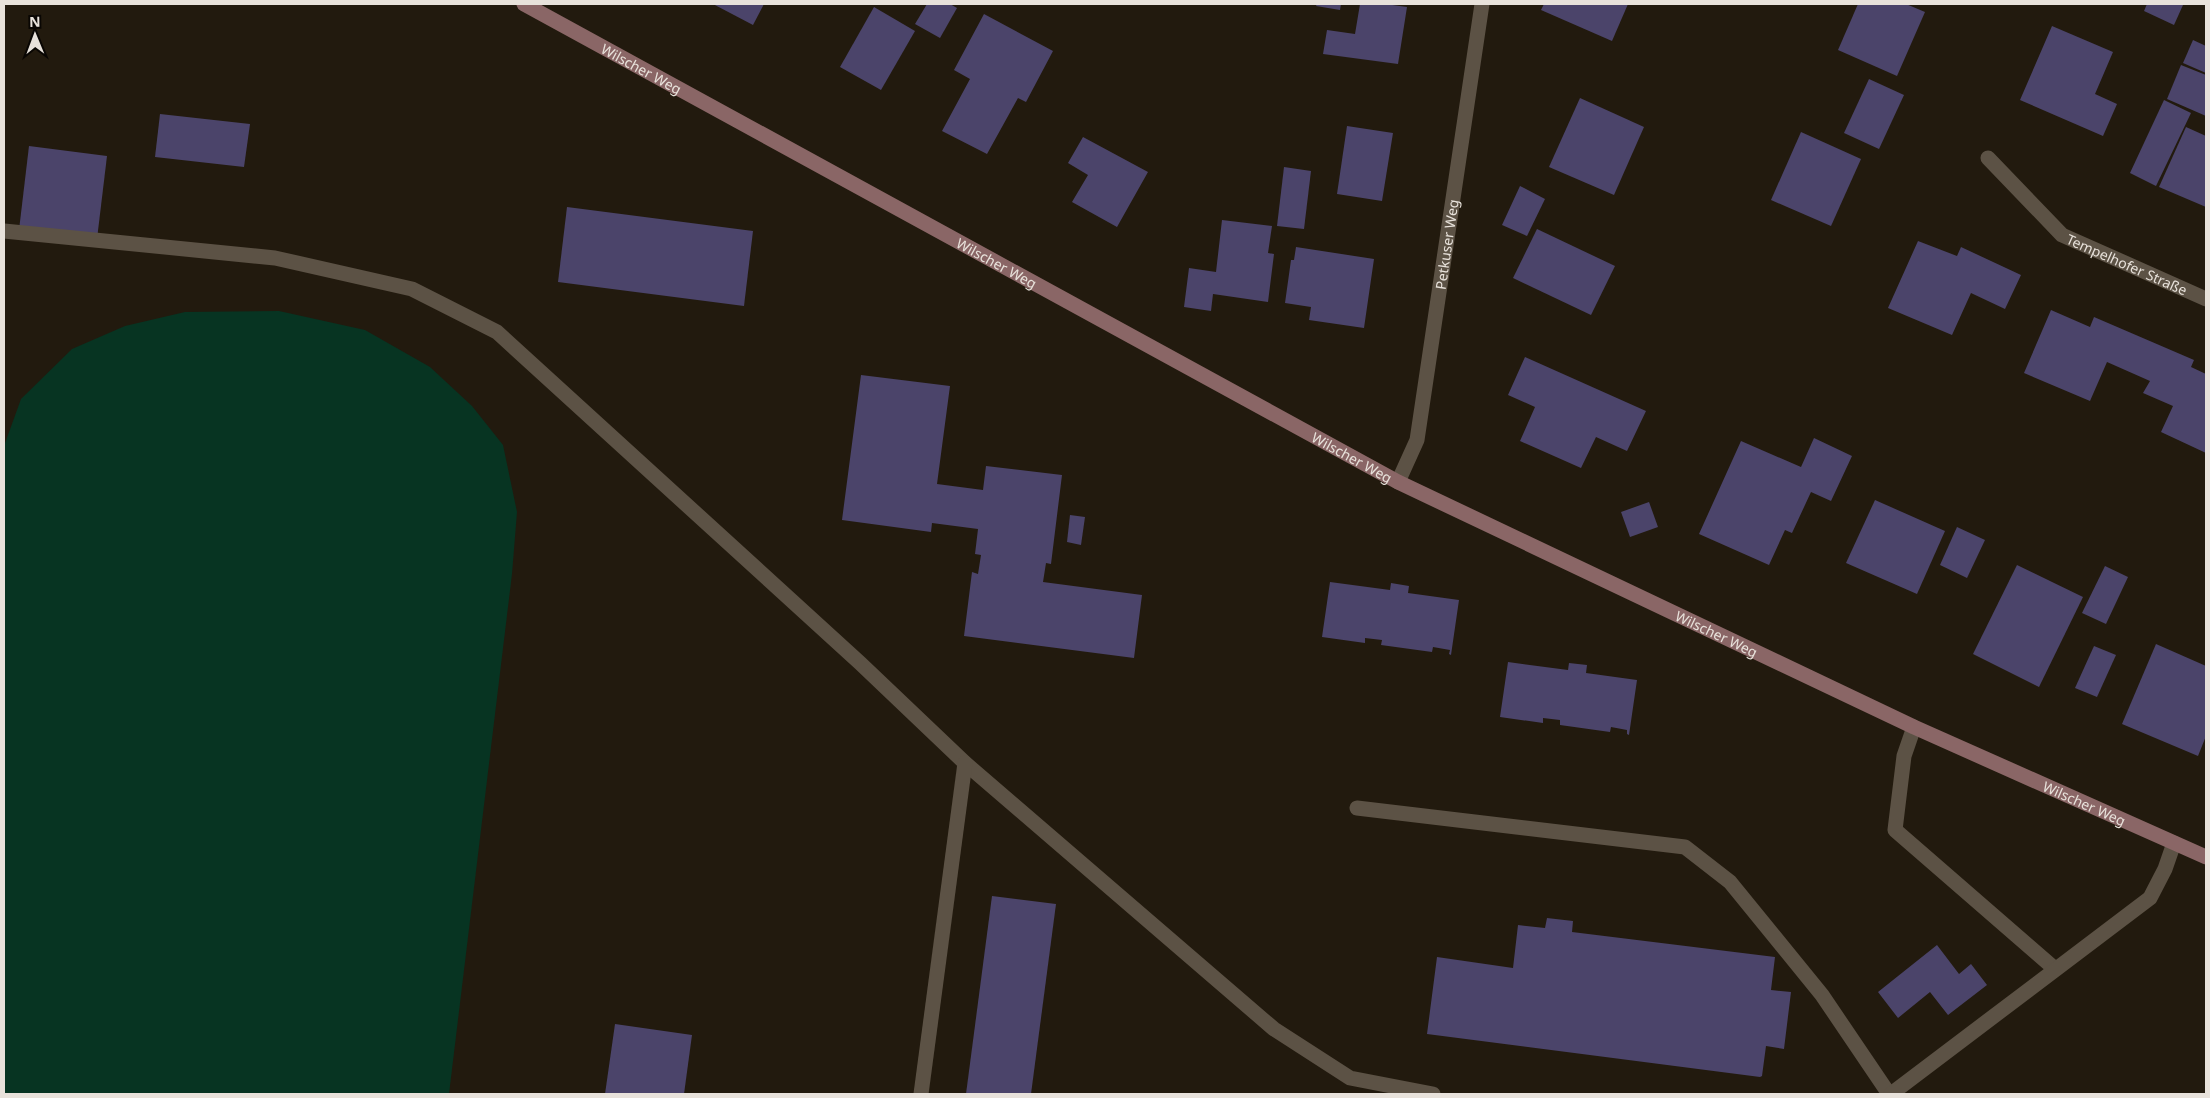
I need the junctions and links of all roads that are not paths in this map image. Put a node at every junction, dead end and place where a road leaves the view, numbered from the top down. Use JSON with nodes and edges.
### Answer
{"nodes":[{"id":1,"x":524,"y":4,"type":"edge"},
{"id":2,"x":1482,"y":4,"type":"edge"},
{"id":3,"x":1988,"y":158,"type":"dead end"},
{"id":4,"x":4,"y":231,"type":"edge"},
{"id":5,"x":2206,"y":299,"type":"edge"},
{"id":6,"x":1398,"y":482,"type":"junction"},
{"id":7,"x":1914,"y":726,"type":"junction"},
{"id":8,"x":965,"y":763,"type":"junction"},
{"id":9,"x":1357,"y":808,"type":"dead end"},
{"id":10,"x":2174,"y":843,"type":"junction"},
{"id":11,"x":2206,"y":857,"type":"edge"},
{"id":12,"x":2054,"y":969,"type":"junction"},
{"id":13,"x":921,"y":1094,"type":"edge"},
{"id":14,"x":1433,"y":1094,"type":"edge"},
{"id":15,"x":1890,"y":1094,"type":"edge"}],
"edges":[{"from":1,"to":6,"type":"street","name":"Wilscher Weg"},
{"from":2,"to":6,"type":"street","name":"Petkuser Weg"},
{"from":3,"to":5,"type":"street","name":"Tempelhofer Straße"},
{"from":4,"to":8,"type":"street"},
{"from":6,"to":7,"type":"street","name":"Wilscher Weg"},
{"from":7,"to":10,"type":"street","name":"Wilscher Weg"},
{"from":7,"to":12,"type":"street"},
{"from":8,"to":13,"type":"street"},
{"from":8,"to":14,"type":"street"},
{"from":9,"to":15,"type":"street"},
{"from":10,"to":11,"type":"street","name":"Wilscher Weg"},
{"from":10,"to":12,"type":"street"},
{"from":12,"to":15,"type":"street"}]}
